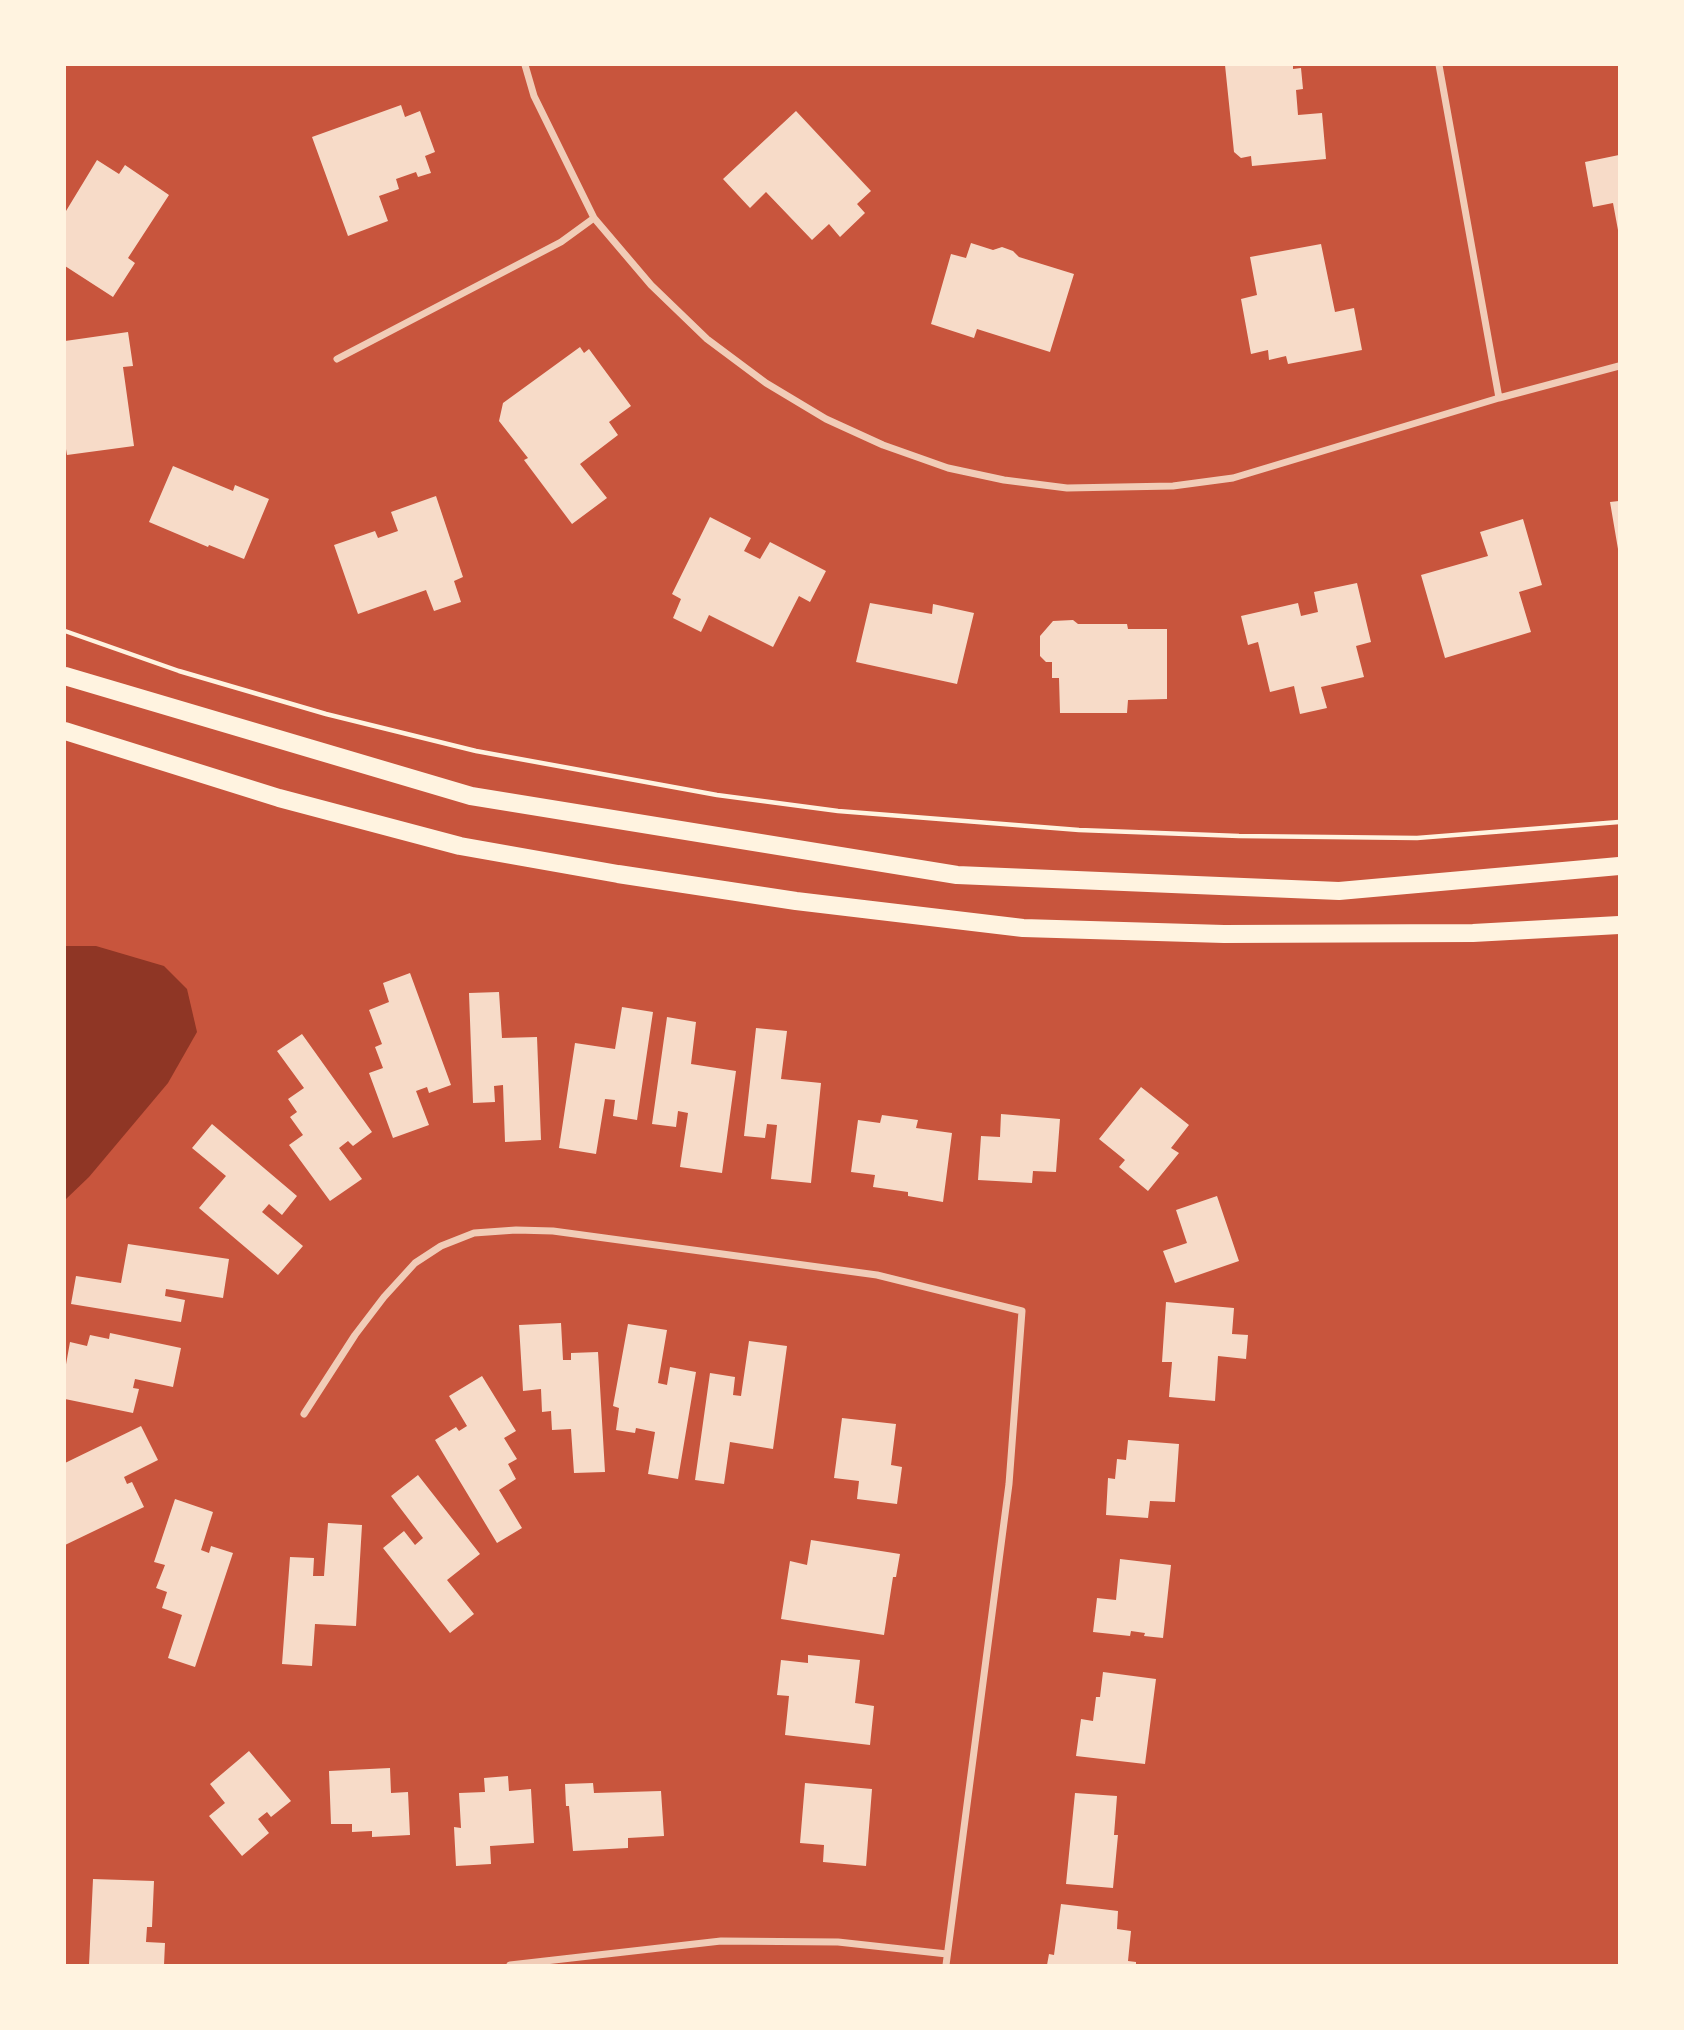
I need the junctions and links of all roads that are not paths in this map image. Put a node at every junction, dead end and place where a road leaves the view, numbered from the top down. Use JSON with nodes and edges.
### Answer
{"nodes":[{"id":1,"x":525,"y":65,"type":"edge"},
{"id":2,"x":1439,"y":65,"type":"edge"},
{"id":3,"x":594,"y":218,"type":"junction"},
{"id":4,"x":337,"y":359,"type":"dead end"},
{"id":5,"x":1619,"y":366,"type":"edge"},
{"id":6,"x":1499,"y":398,"type":"junction"},
{"id":7,"x":65,"y":676,"type":"edge"},
{"id":8,"x":65,"y":731,"type":"edge"},
{"id":9,"x":1619,"y":866,"type":"edge"},
{"id":10,"x":1619,"y":925,"type":"edge"},
{"id":11,"x":304,"y":1414,"type":"dead end"},
{"id":12,"x":947,"y":1954,"type":"junction"},
{"id":13,"x":510,"y":1965,"type":"edge"},
{"id":14,"x":946,"y":1965,"type":"edge"}],
"edges":[{"from":1,"to":3,"type":"street"},
{"from":2,"to":6,"type":"street"},
{"from":3,"to":4,"type":"street"},
{"from":3,"to":6,"type":"street"},
{"from":5,"to":6,"type":"street"},
{"from":7,"to":9,"type":"main road"},
{"from":8,"to":10,"type":"main road"},
{"from":11,"to":12,"type":"street"},
{"from":12,"to":13,"type":"street"},
{"from":12,"to":14,"type":"street"}]}
